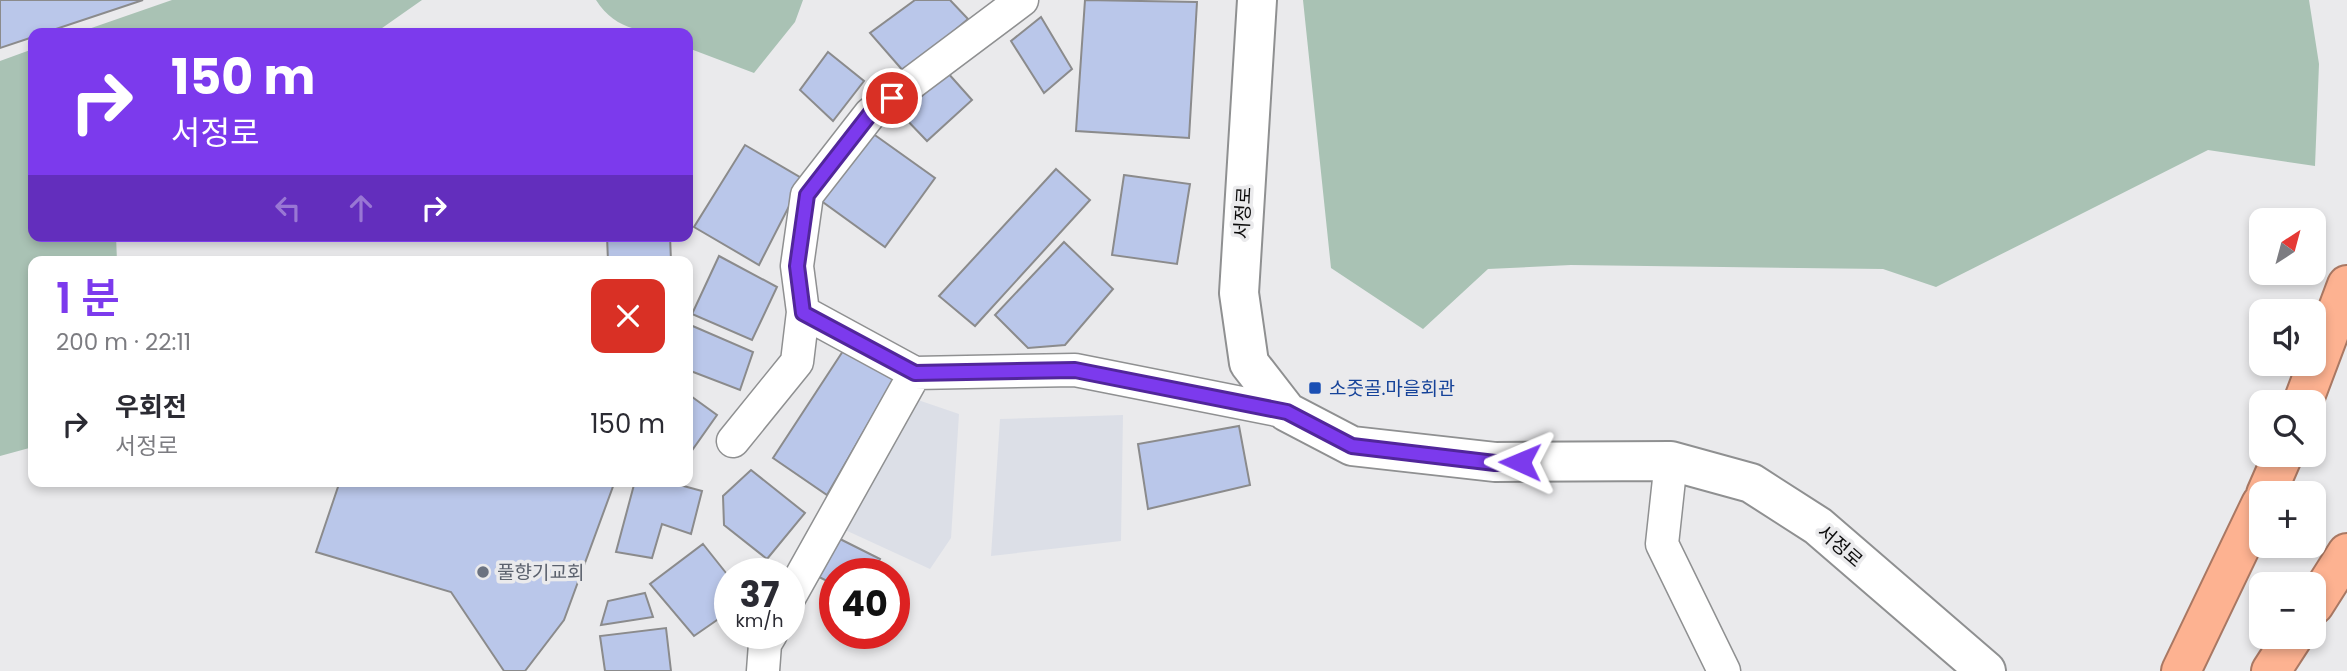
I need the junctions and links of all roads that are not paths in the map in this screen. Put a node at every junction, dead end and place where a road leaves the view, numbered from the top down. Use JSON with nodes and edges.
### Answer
{"nodes":[{"id":1,"x":1022,"y":0,"type":"edge"},
{"id":2,"x":1257,"y":0,"type":"edge"},
{"id":3,"x":2347,"y":285,"type":"edge"},
{"id":4,"x":803,"y":313,"type":"junction"},
{"id":5,"x":915,"y":373,"type":"junction"},
{"id":6,"x":2308,"y":390,"type":"edge"},
{"id":7,"x":1287,"y":412,"type":"junction"},
{"id":8,"x":733,"y":441,"type":"dead end"},
{"id":9,"x":1671,"y":461,"type":"junction"},
{"id":10,"x":2249,"y":529,"type":"edge"},
{"id":11,"x":2347,"y":553,"type":"edge"},
{"id":12,"x":805,"y":569,"type":"edge"},
{"id":13,"x":2326,"y":586,"type":"edge"},
{"id":14,"x":765,"y":649,"type":"edge"},
{"id":15,"x":2285,"y":649,"type":"edge"},
{"id":16,"x":763,"y":671,"type":"edge"},
{"id":17,"x":1724,"y":671,"type":"edge"},
{"id":18,"x":1986,"y":671,"type":"edge"},
{"id":19,"x":2181,"y":671,"type":"edge"},
{"id":20,"x":2271,"y":671,"type":"edge"}],
"edges":[{"from":1,"to":4,"type":"street"},
{"from":2,"to":7,"type":"street","name":"서정로"},
{"from":3,"to":6,"type":"highway"},
{"from":4,"to":5,"type":"street","name":"서정로"},
{"from":4,"to":8,"type":"street"},
{"from":5,"to":7,"type":"street","name":"서정로"},
{"from":5,"to":12,"type":"street"},
{"from":7,"to":9,"type":"street","name":"서정로"},
{"from":9,"to":17,"type":"street"},
{"from":9,"to":18,"type":"street","name":"서정로"},
{"from":10,"to":19,"type":"highway"},
{"from":11,"to":13,"type":"highway"},
{"from":14,"to":16,"type":"street"},
{"from":15,"to":20,"type":"highway"}]}
